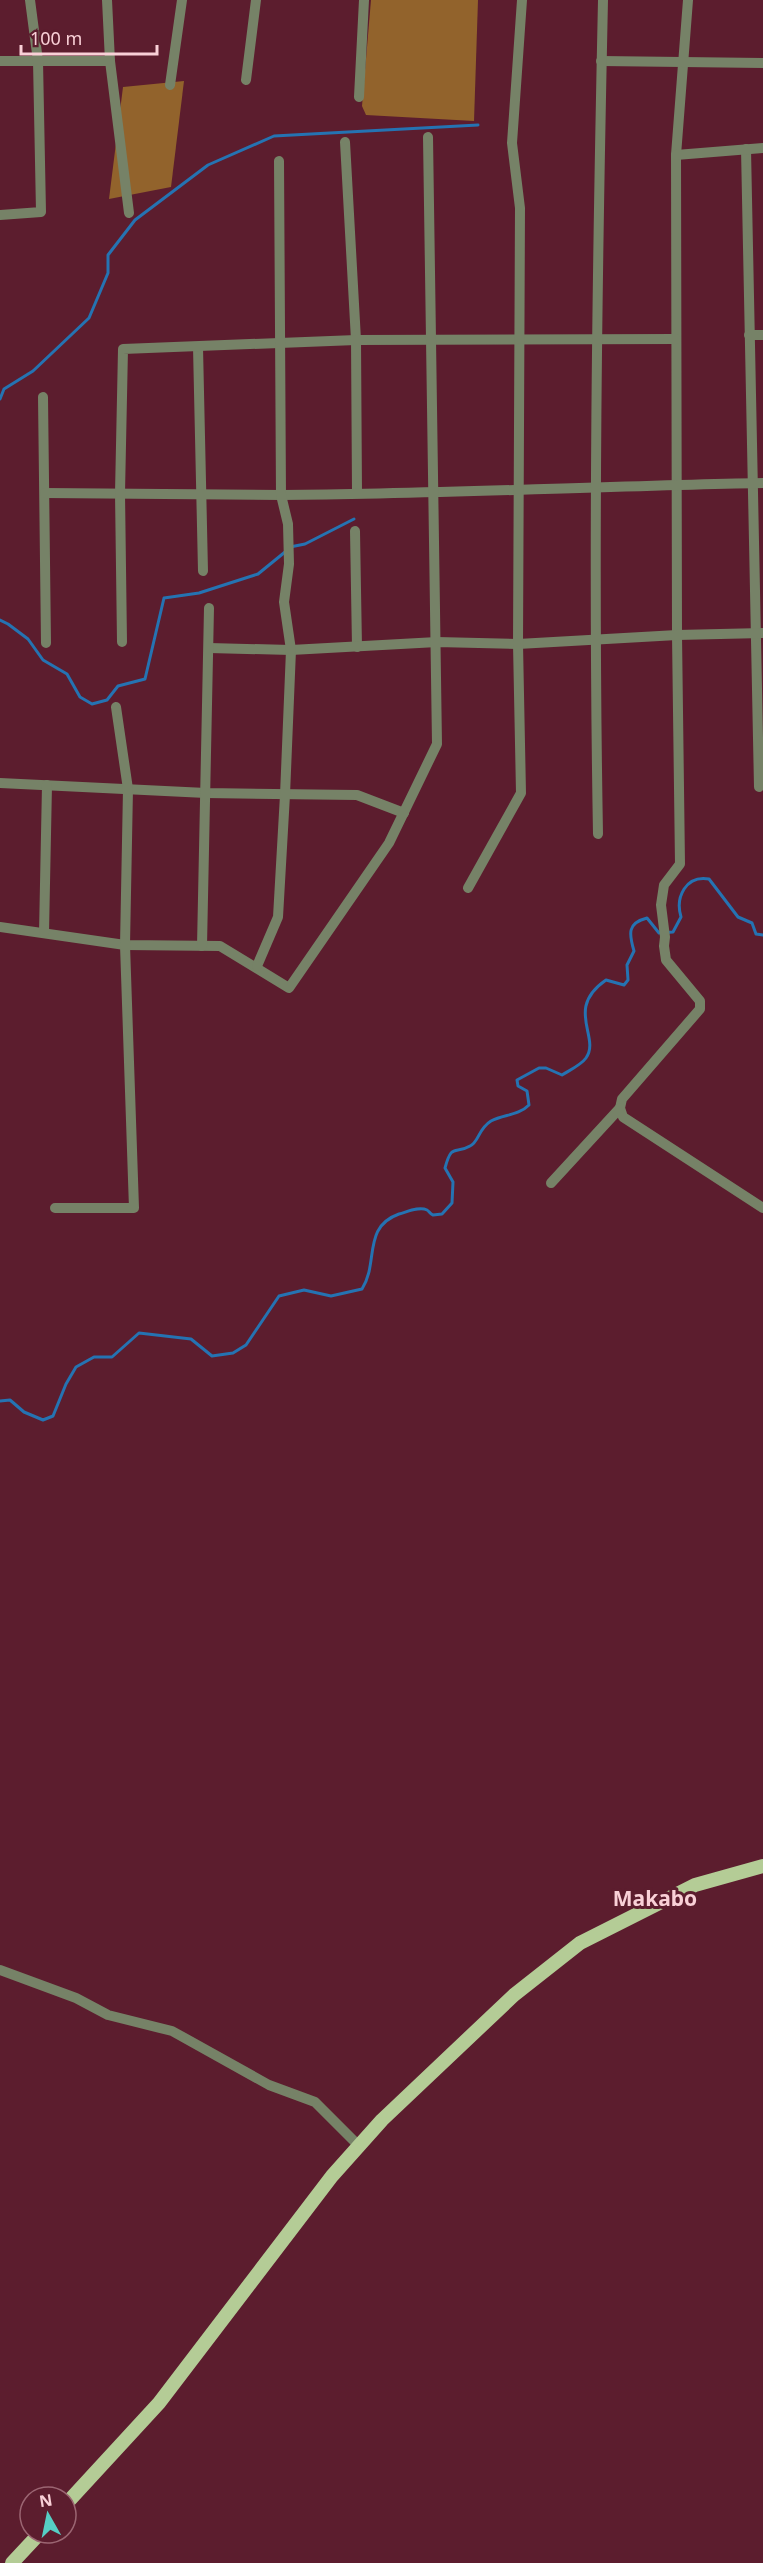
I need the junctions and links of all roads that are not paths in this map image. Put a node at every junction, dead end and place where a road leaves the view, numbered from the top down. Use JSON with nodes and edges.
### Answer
{"nodes":[{"id":1,"x":30,"y":0,"type":"edge"},
{"id":2,"x":107,"y":0,"type":"edge"},
{"id":3,"x":182,"y":0,"type":"edge"},
{"id":4,"x":255,"y":0,"type":"edge"},
{"id":5,"x":364,"y":0,"type":"edge"},
{"id":6,"x":522,"y":0,"type":"edge"},
{"id":7,"x":603,"y":0,"type":"edge"},
{"id":8,"x":688,"y":0,"type":"edge"},
{"id":9,"x":0,"y":61,"type":"edge"},
{"id":10,"x":38,"y":61,"type":"junction"},
{"id":11,"x":110,"y":61,"type":"junction"},
{"id":12,"x":601,"y":61,"type":"junction"},
{"id":13,"x":683,"y":62,"type":"junction"},
{"id":14,"x":763,"y":63,"type":"edge"},
{"id":15,"x":246,"y":80,"type":"dead end"},
{"id":16,"x":170,"y":85,"type":"dead end"},
{"id":17,"x":359,"y":98,"type":"dead end"},
{"id":18,"x":428,"y":137,"type":"dead end"},
{"id":19,"x":345,"y":142,"type":"dead end"},
{"id":20,"x":763,"y":148,"type":"edge"},
{"id":21,"x":746,"y":149,"type":"junction"},
{"id":22,"x":676,"y":154,"type":"junction"},
{"id":23,"x":279,"y":161,"type":"dead end"},
{"id":24,"x":129,"y":213,"type":"dead end"},
{"id":25,"x":0,"y":215,"type":"edge"},
{"id":26,"x":749,"y":335,"type":"junction"},
{"id":27,"x":763,"y":335,"type":"edge"},
{"id":28,"x":520,"y":339,"type":"junction"},
{"id":29,"x":596,"y":339,"type":"junction"},
{"id":30,"x":676,"y":339,"type":"junction"},
{"id":31,"x":356,"y":340,"type":"junction"},
{"id":32,"x":429,"y":340,"type":"junction"},
{"id":33,"x":281,"y":344,"type":"junction"},
{"id":34,"x":198,"y":347,"type":"junction"},
{"id":35,"x":43,"y":397,"type":"dead end"},
{"id":36,"x":757,"y":483,"type":"edge"},
{"id":37,"x":678,"y":486,"type":"junction"},
{"id":38,"x":519,"y":488,"type":"junction"},
{"id":39,"x":596,"y":489,"type":"junction"},
{"id":40,"x":435,"y":492,"type":"junction"},
{"id":41,"x":45,"y":493,"type":"junction"},
{"id":42,"x":120,"y":493,"type":"junction"},
{"id":43,"x":202,"y":494,"type":"junction"},
{"id":44,"x":357,"y":494,"type":"junction"},
{"id":45,"x":281,"y":495,"type":"junction"},
{"id":46,"x":355,"y":531,"type":"dead end"},
{"id":47,"x":203,"y":571,"type":"dead end"},
{"id":48,"x":209,"y":608,"type":"dead end"},
{"id":49,"x":759,"y":634,"type":"edge"},
{"id":50,"x":677,"y":635,"type":"junction"},
{"id":51,"x":595,"y":640,"type":"junction"},
{"id":52,"x":123,"y":642,"type":"dead end"},
{"id":53,"x":437,"y":642,"type":"junction"},
{"id":54,"x":46,"y":643,"type":"dead end"},
{"id":55,"x":518,"y":644,"type":"junction"},
{"id":56,"x":357,"y":647,"type":"junction"},
{"id":57,"x":209,"y":648,"type":"junction"},
{"id":58,"x":291,"y":650,"type":"junction"},
{"id":59,"x":116,"y":707,"type":"dead end"},
{"id":60,"x":0,"y":783,"type":"edge"},
{"id":61,"x":47,"y":785,"type":"junction"},
{"id":62,"x":759,"y":787,"type":"dead end"},
{"id":63,"x":128,"y":789,"type":"junction"},
{"id":64,"x":206,"y":793,"type":"junction"},
{"id":65,"x":285,"y":795,"type":"junction"},
{"id":66,"x":404,"y":813,"type":"junction"},
{"id":67,"x":598,"y":834,"type":"dead end"},
{"id":68,"x":468,"y":888,"type":"dead end"},
{"id":69,"x":0,"y":927,"type":"edge"},
{"id":70,"x":44,"y":933,"type":"junction"},
{"id":71,"x":125,"y":945,"type":"junction"},
{"id":72,"x":202,"y":946,"type":"junction"},
{"id":73,"x":257,"y":966,"type":"junction"},
{"id":74,"x":620,"y":1108,"type":"junction"},
{"id":75,"x":551,"y":1183,"type":"dead end"},
{"id":76,"x":55,"y":1208,"type":"dead end"},
{"id":77,"x":763,"y":1208,"type":"edge"},
{"id":78,"x":763,"y":1866,"type":"edge"},
{"id":79,"x":0,"y":1970,"type":"edge"},
{"id":80,"x":359,"y":2146,"type":"junction"},
{"id":81,"x":78,"y":2491,"type":"edge"},
{"id":82,"x":28,"y":2545,"type":"edge"},
{"id":83,"x":12,"y":2563,"type":"edge"}],
"edges":[{"from":1,"to":10,"type":"street"},
{"from":2,"to":11,"type":"street"},
{"from":3,"to":16,"type":"street"},
{"from":4,"to":15,"type":"street"},
{"from":5,"to":17,"type":"street"},
{"from":6,"to":28,"type":"street"},
{"from":7,"to":12,"type":"street"},
{"from":8,"to":13,"type":"street"},
{"from":9,"to":10,"type":"street"},
{"from":10,"to":11,"type":"street"},
{"from":10,"to":25,"type":"street"},
{"from":11,"to":24,"type":"street"},
{"from":12,"to":13,"type":"street"},
{"from":12,"to":29,"type":"street"},
{"from":13,"to":14,"type":"street"},
{"from":13,"to":22,"type":"street"},
{"from":18,"to":32,"type":"street"},
{"from":19,"to":31,"type":"street"},
{"from":20,"to":21,"type":"street"},
{"from":21,"to":22,"type":"street"},
{"from":21,"to":26,"type":"street"},
{"from":22,"to":30,"type":"street"},
{"from":23,"to":33,"type":"street"},
{"from":26,"to":27,"type":"street"},
{"from":26,"to":36,"type":"street"},
{"from":28,"to":29,"type":"street"},
{"from":28,"to":32,"type":"street"},
{"from":28,"to":38,"type":"street"},
{"from":29,"to":30,"type":"street"},
{"from":29,"to":39,"type":"street"},
{"from":30,"to":37,"type":"street"},
{"from":31,"to":32,"type":"street"},
{"from":31,"to":33,"type":"street"},
{"from":31,"to":44,"type":"street"},
{"from":32,"to":40,"type":"street"},
{"from":33,"to":34,"type":"street"},
{"from":33,"to":45,"type":"street"},
{"from":34,"to":42,"type":"street"},
{"from":34,"to":43,"type":"street"},
{"from":35,"to":41,"type":"street"},
{"from":36,"to":37,"type":"street"},
{"from":36,"to":49,"type":"street"},
{"from":37,"to":39,"type":"street"},
{"from":37,"to":50,"type":"street"},
{"from":38,"to":39,"type":"street"},
{"from":38,"to":40,"type":"street"},
{"from":38,"to":55,"type":"street"},
{"from":39,"to":51,"type":"street"},
{"from":40,"to":44,"type":"street"},
{"from":40,"to":53,"type":"street"},
{"from":41,"to":42,"type":"street"},
{"from":41,"to":54,"type":"street"},
{"from":42,"to":43,"type":"street"},
{"from":42,"to":52,"type":"street"},
{"from":43,"to":45,"type":"street"},
{"from":43,"to":47,"type":"street"},
{"from":44,"to":45,"type":"street"},
{"from":45,"to":58,"type":"street"},
{"from":46,"to":56,"type":"street"},
{"from":48,"to":57,"type":"street"},
{"from":49,"to":50,"type":"street"},
{"from":49,"to":62,"type":"street"},
{"from":50,"to":51,"type":"street"},
{"from":50,"to":74,"type":"street"},
{"from":51,"to":55,"type":"street"},
{"from":51,"to":67,"type":"street"},
{"from":53,"to":55,"type":"street"},
{"from":53,"to":56,"type":"street"},
{"from":53,"to":66,"type":"street"},
{"from":55,"to":68,"type":"street"},
{"from":56,"to":58,"type":"street"},
{"from":57,"to":58,"type":"street"},
{"from":57,"to":64,"type":"street"},
{"from":58,"to":65,"type":"street"},
{"from":59,"to":63,"type":"street"},
{"from":60,"to":61,"type":"street"},
{"from":61,"to":63,"type":"street"},
{"from":61,"to":70,"type":"street"},
{"from":63,"to":64,"type":"street"},
{"from":63,"to":71,"type":"street"},
{"from":64,"to":65,"type":"street"},
{"from":64,"to":72,"type":"street"},
{"from":65,"to":66,"type":"street"},
{"from":65,"to":73,"type":"street"},
{"from":66,"to":73,"type":"street"},
{"from":69,"to":70,"type":"street"},
{"from":70,"to":71,"type":"street"},
{"from":71,"to":72,"type":"street"},
{"from":71,"to":76,"type":"street"},
{"from":72,"to":73,"type":"street"},
{"from":74,"to":75,"type":"street"},
{"from":74,"to":77,"type":"street"},
{"from":78,"to":80,"type":"main road"},
{"from":79,"to":80,"type":"street"},
{"from":80,"to":81,"type":"main road"},
{"from":82,"to":83,"type":"main road"}]}
